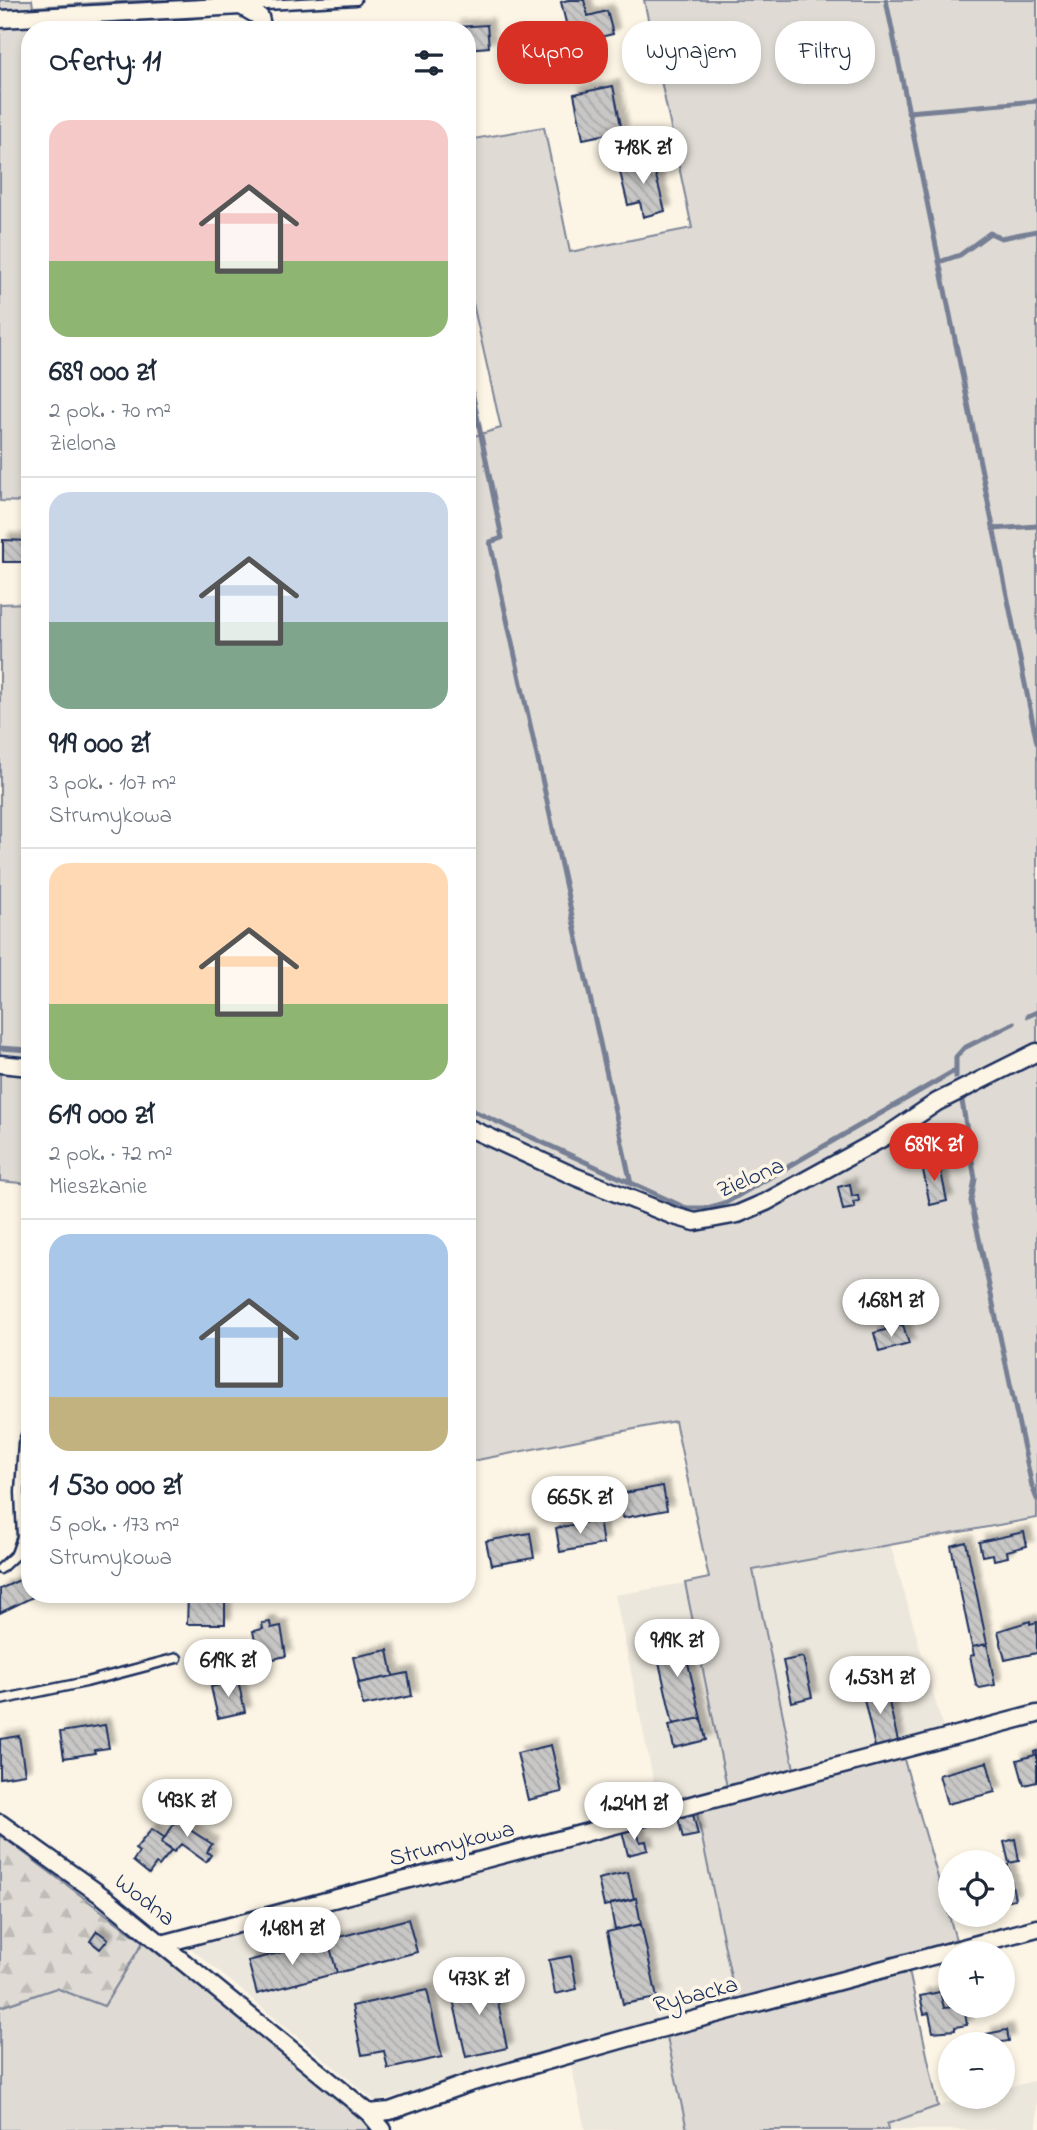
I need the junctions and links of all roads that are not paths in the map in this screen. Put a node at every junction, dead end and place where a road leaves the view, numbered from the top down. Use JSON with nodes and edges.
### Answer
{"nodes":[{"id":1,"x":356,"y":0,"type":"edge"},
{"id":2,"x":241,"y":6,"type":"junction"},
{"id":3,"x":0,"y":19,"type":"edge"},
{"id":4,"x":261,"y":21,"type":"edge"},
{"id":5,"x":1037,"y":1052,"type":"edge"},
{"id":6,"x":0,"y":1064,"type":"edge"},
{"id":7,"x":21,"y":1066,"type":"edge"},
{"id":8,"x":476,"y":1131,"type":"edge"},
{"id":9,"x":21,"y":1476,"type":"edge"},
{"id":10,"x":21,"y":1514,"type":"edge"},
{"id":11,"x":21,"y":1540,"type":"edge"},
{"id":12,"x":0,"y":1569,"type":"edge"},
{"id":13,"x":177,"y":1658,"type":"dead end"},
{"id":14,"x":0,"y":1700,"type":"edge"},
{"id":15,"x":1037,"y":1714,"type":"edge"},
{"id":16,"x":0,"y":1823,"type":"edge"},
{"id":17,"x":1037,"y":1928,"type":"edge"},
{"id":18,"x":162,"y":1944,"type":"junction"},
{"id":19,"x":369,"y":2113,"type":"junction"},
{"id":20,"x":383,"y":2130,"type":"edge"}],
"edges":[{"from":1,"to":2,"type":"lane"},
{"from":2,"to":3,"type":"street"},
{"from":2,"to":4,"type":"street"},
{"from":5,"to":8,"type":"street","name":"Zielona"},
{"from":6,"to":7,"type":"street"},
{"from":9,"to":10,"type":"lane"},
{"from":11,"to":12,"type":"lane"},
{"from":13,"to":14,"type":"lane"},
{"from":15,"to":18,"type":"street","name":"Strumykowa"},
{"from":16,"to":18,"type":"street","name":"Wodna"},
{"from":17,"to":19,"type":"street","name":"Rybacka"},
{"from":18,"to":19,"type":"street","name":"Wodna"},
{"from":19,"to":20,"type":"street","name":"Wodna"}]}
